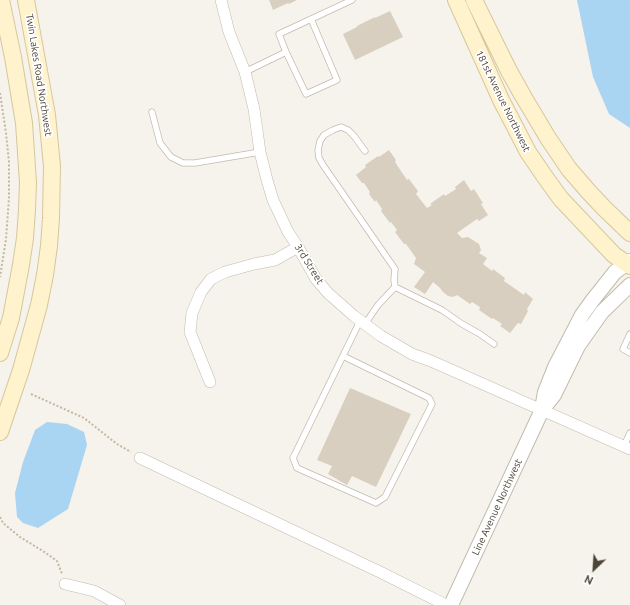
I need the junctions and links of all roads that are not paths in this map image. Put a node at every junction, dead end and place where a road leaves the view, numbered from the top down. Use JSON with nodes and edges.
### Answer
{"nodes":[{"id":1,"x":2,"y":0,"type":"edge"},
{"id":2,"x":26,"y":0,"type":"edge"},
{"id":3,"x":221,"y":0,"type":"edge"},
{"id":4,"x":352,"y":0,"type":"edge"},
{"id":5,"x":456,"y":0,"type":"edge"},
{"id":6,"x":474,"y":0,"type":"edge"},
{"id":7,"x":311,"y":20,"type":"junction"},
{"id":8,"x":286,"y":52,"type":"junction"},
{"id":9,"x":245,"y":72,"type":"junction"},
{"id":10,"x":152,"y":112,"type":"dead end"},
{"id":11,"x":365,"y":151,"type":"dead end"},
{"id":12,"x":260,"y":152,"type":"junction"},
{"id":13,"x":630,"y":233,"type":"edge"},
{"id":14,"x":298,"y":247,"type":"junction"},
{"id":15,"x":629,"y":263,"type":"edge"},
{"id":16,"x":630,"y":285,"type":"edge"},
{"id":17,"x":395,"y":287,"type":"junction"},
{"id":18,"x":363,"y":322,"type":"junction"},
{"id":19,"x":630,"y":334,"type":"edge"},
{"id":20,"x":494,"y":344,"type":"dead end"},
{"id":21,"x":630,"y":353,"type":"edge"},
{"id":22,"x":0,"y":354,"type":"edge"},
{"id":23,"x":343,"y":356,"type":"junction"},
{"id":24,"x":210,"y":382,"type":"dead end"},
{"id":25,"x":542,"y":410,"type":"junction"},
{"id":26,"x":0,"y":432,"type":"edge"},
{"id":27,"x":630,"y":433,"type":"edge"},
{"id":28,"x":627,"y":447,"type":"edge"},
{"id":29,"x":140,"y":458,"type":"road end"},
{"id":30,"x":65,"y":584,"type":"road end"},
{"id":31,"x":120,"y":605,"type":"edge"},
{"id":32,"x":446,"y":605,"type":"edge"},
{"id":33,"x":451,"y":605,"type":"edge"}],
"edges":[{"from":1,"to":22,"type":"main road"},
{"from":2,"to":26,"type":"main road","name":"Twin Lakes Road Northwest"},
{"from":3,"to":9,"type":"street","name":"3rd Street"},
{"from":4,"to":7,"type":"lane"},
{"from":5,"to":15,"type":"main road","name":"181st Avenue Northwest"},
{"from":6,"to":13,"type":"main road","name":"181st Avenue Northwest"},
{"from":7,"to":8,"type":"lane"},
{"from":7,"to":8,"type":"lane"},
{"from":8,"to":9,"type":"lane"},
{"from":9,"to":12,"type":"street","name":"3rd Street"},
{"from":10,"to":12,"type":"lane"},
{"from":11,"to":17,"type":"lane"},
{"from":12,"to":14,"type":"street","name":"3rd Street"},
{"from":14,"to":18,"type":"street","name":"3rd Street"},
{"from":14,"to":24,"type":"street"},
{"from":15,"to":25,"type":"street","name":"Line Avenue Northwest"},
{"from":16,"to":25,"type":"street","name":"Line Avenue Northwest"},
{"from":17,"to":18,"type":"lane"},
{"from":17,"to":20,"type":"lane"},
{"from":18,"to":23,"type":"lane"},
{"from":18,"to":25,"type":"street","name":"3rd Street"},
{"from":19,"to":21,"type":"lane"},
{"from":23,"to":23,"type":"lane"},
{"from":25,"to":28,"type":"street","name":"3rd Street"},
{"from":25,"to":33,"type":"street","name":"Line Avenue Northwest"},
{"from":27,"to":28,"type":"lane"},
{"from":29,"to":32,"type":"street"},
{"from":30,"to":31,"type":"street"}]}
